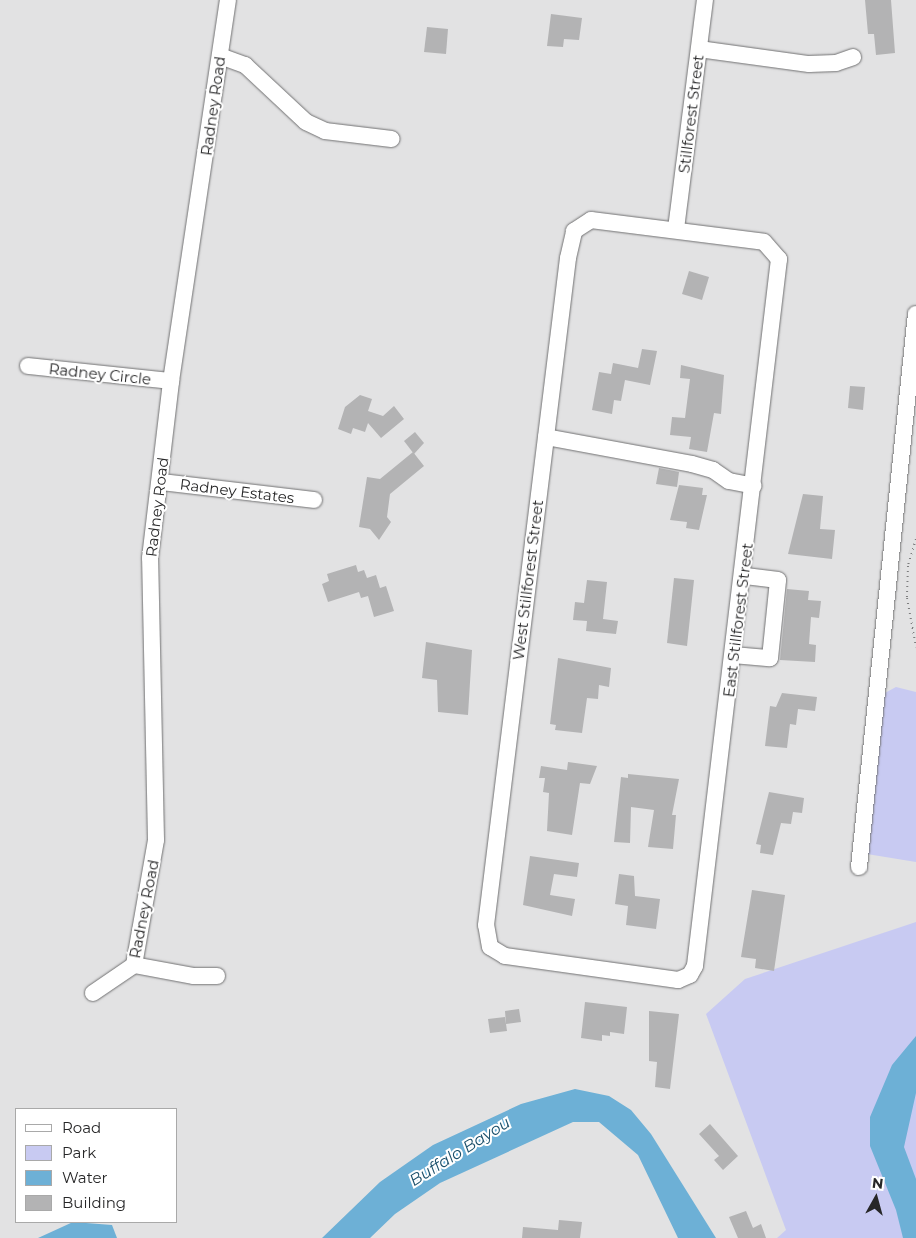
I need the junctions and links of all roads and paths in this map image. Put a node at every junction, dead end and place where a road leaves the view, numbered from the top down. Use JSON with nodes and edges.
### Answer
{"nodes":[{"id":1,"x":228,"y":0,"type":"edge"},
{"id":2,"x":706,"y":0,"type":"edge"},
{"id":3,"x":699,"y":49,"type":"junction"},
{"id":4,"x":220,"y":56,"type":"junction"},
{"id":5,"x":853,"y":57,"type":"dead end"},
{"id":6,"x":392,"y":139,"type":"dead end"},
{"id":7,"x":676,"y":229,"type":"junction"},
{"id":8,"x":916,"y":314,"type":"edge"},
{"id":9,"x":28,"y":366,"type":"dead end"},
{"id":10,"x":171,"y":381,"type":"junction"},
{"id":11,"x":546,"y":437,"type":"junction"},
{"id":12,"x":160,"y":482,"type":"junction"},
{"id":13,"x":754,"y":486,"type":"junction"},
{"id":14,"x":314,"y":500,"type":"dead end"},
{"id":15,"x":916,"y":539,"type":"edge"},
{"id":16,"x":743,"y":576,"type":"junction"},
{"id":17,"x":916,"y":647,"type":"edge"},
{"id":18,"x":733,"y":655,"type":"junction"},
{"id":19,"x":859,"y":866,"type":"dead end"},
{"id":20,"x":134,"y":965,"type":"junction"},
{"id":21,"x":576,"y":966,"type":"joint"},
{"id":22,"x":217,"y":976,"type":"dead end"},
{"id":23,"x":92,"y":993,"type":"dead end"}],
"edges":[{"from":1,"to":4,"type":"street","name":"Radney Road"},
{"from":2,"to":3,"type":"street","name":"Stillforest Street"},
{"from":3,"to":5,"type":"street"},
{"from":3,"to":7,"type":"street","name":"Stillforest Street"},
{"from":4,"to":6,"type":"street"},
{"from":4,"to":10,"type":"street","name":"Radney Road"},
{"from":7,"to":11,"type":"street","name":"West Stillforest Street"},
{"from":7,"to":13,"type":"street","name":"East Stillforest Street"},
{"from":8,"to":19,"type":"street"},
{"from":9,"to":10,"type":"street","name":"Radney Circle"},
{"from":10,"to":12,"type":"street","name":"Radney Road"},
{"from":11,"to":13,"type":"street"},
{"from":11,"to":21,"type":"street","name":"West Stillforest Street"},
{"from":12,"to":14,"type":"street","name":"Radney Estates"},
{"from":12,"to":20,"type":"street","name":"Radney Road"},
{"from":13,"to":16,"type":"street","name":"East Stillforest Street"},
{"from":15,"to":17,"type":"path"},
{"from":16,"to":18,"type":"street","name":"East Stillforest Street"},
{"from":16,"to":18,"type":"street"},
{"from":18,"to":21,"type":"street","name":"East Stillforest Street"},
{"from":20,"to":22,"type":"street"},
{"from":20,"to":23,"type":"street","name":"Radney Road"}]}
